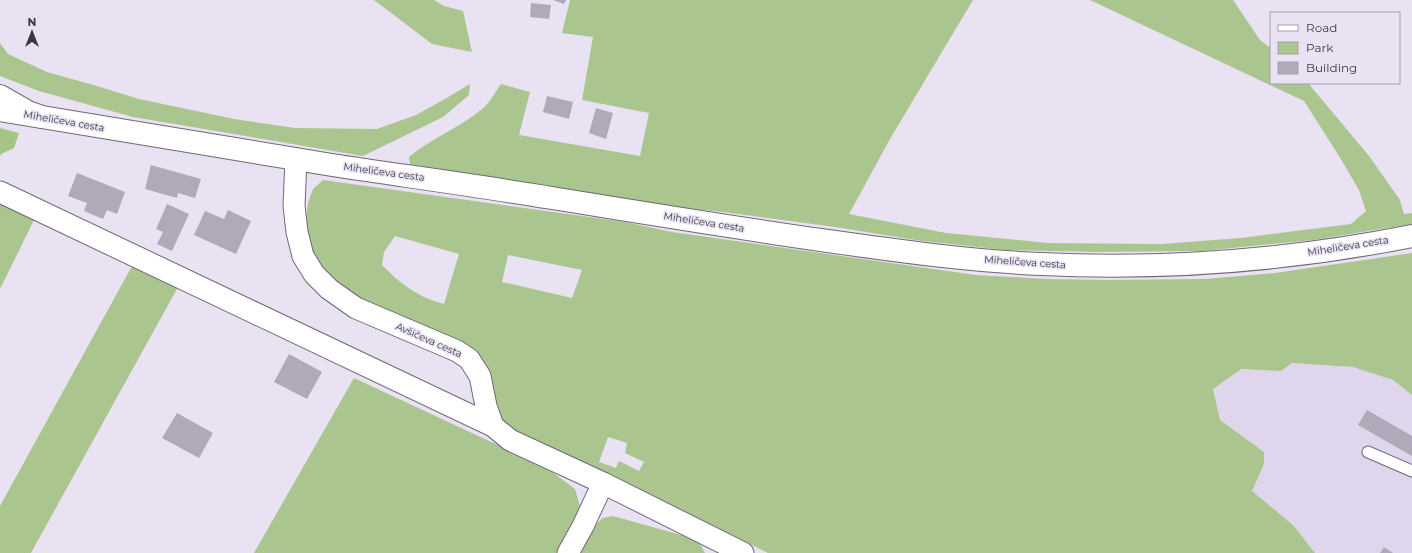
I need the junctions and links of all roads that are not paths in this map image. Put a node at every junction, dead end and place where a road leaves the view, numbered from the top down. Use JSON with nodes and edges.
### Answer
{"nodes":[{"id":1,"x":0,"y":96,"type":"edge"},
{"id":2,"x":0,"y":110,"type":"edge"},
{"id":3,"x":42,"y":117,"type":"junction"},
{"id":4,"x":296,"y":159,"type":"junction"},
{"id":5,"x":0,"y":192,"type":"edge"},
{"id":6,"x":1412,"y":236,"type":"edge"},
{"id":7,"x":493,"y":426,"type":"junction"},
{"id":8,"x":1368,"y":452,"type":"dead end"},
{"id":9,"x":1412,"y":471,"type":"edge"},
{"id":10,"x":604,"y":483,"type":"junction"},
{"id":11,"x":722,"y":548,"type":"edge"},
{"id":12,"x":568,"y":553,"type":"edge"},
{"id":13,"x":743,"y":553,"type":"edge"}],
"edges":[{"from":1,"to":3,"type":"main road"},
{"from":2,"to":3,"type":"main road","name":"Miheličeva cesta"},
{"from":3,"to":4,"type":"main road","name":"Miheličeva cesta"},
{"from":4,"to":6,"type":"main road","name":"Miheličeva cesta"},
{"from":4,"to":7,"type":"street","name":"Avšičeva cesta"},
{"from":5,"to":7,"type":"street"},
{"from":7,"to":10,"type":"street"},
{"from":8,"to":9,"type":"lane"},
{"from":10,"to":11,"type":"street"},
{"from":10,"to":12,"type":"street"},
{"from":11,"to":13,"type":"street"}]}
